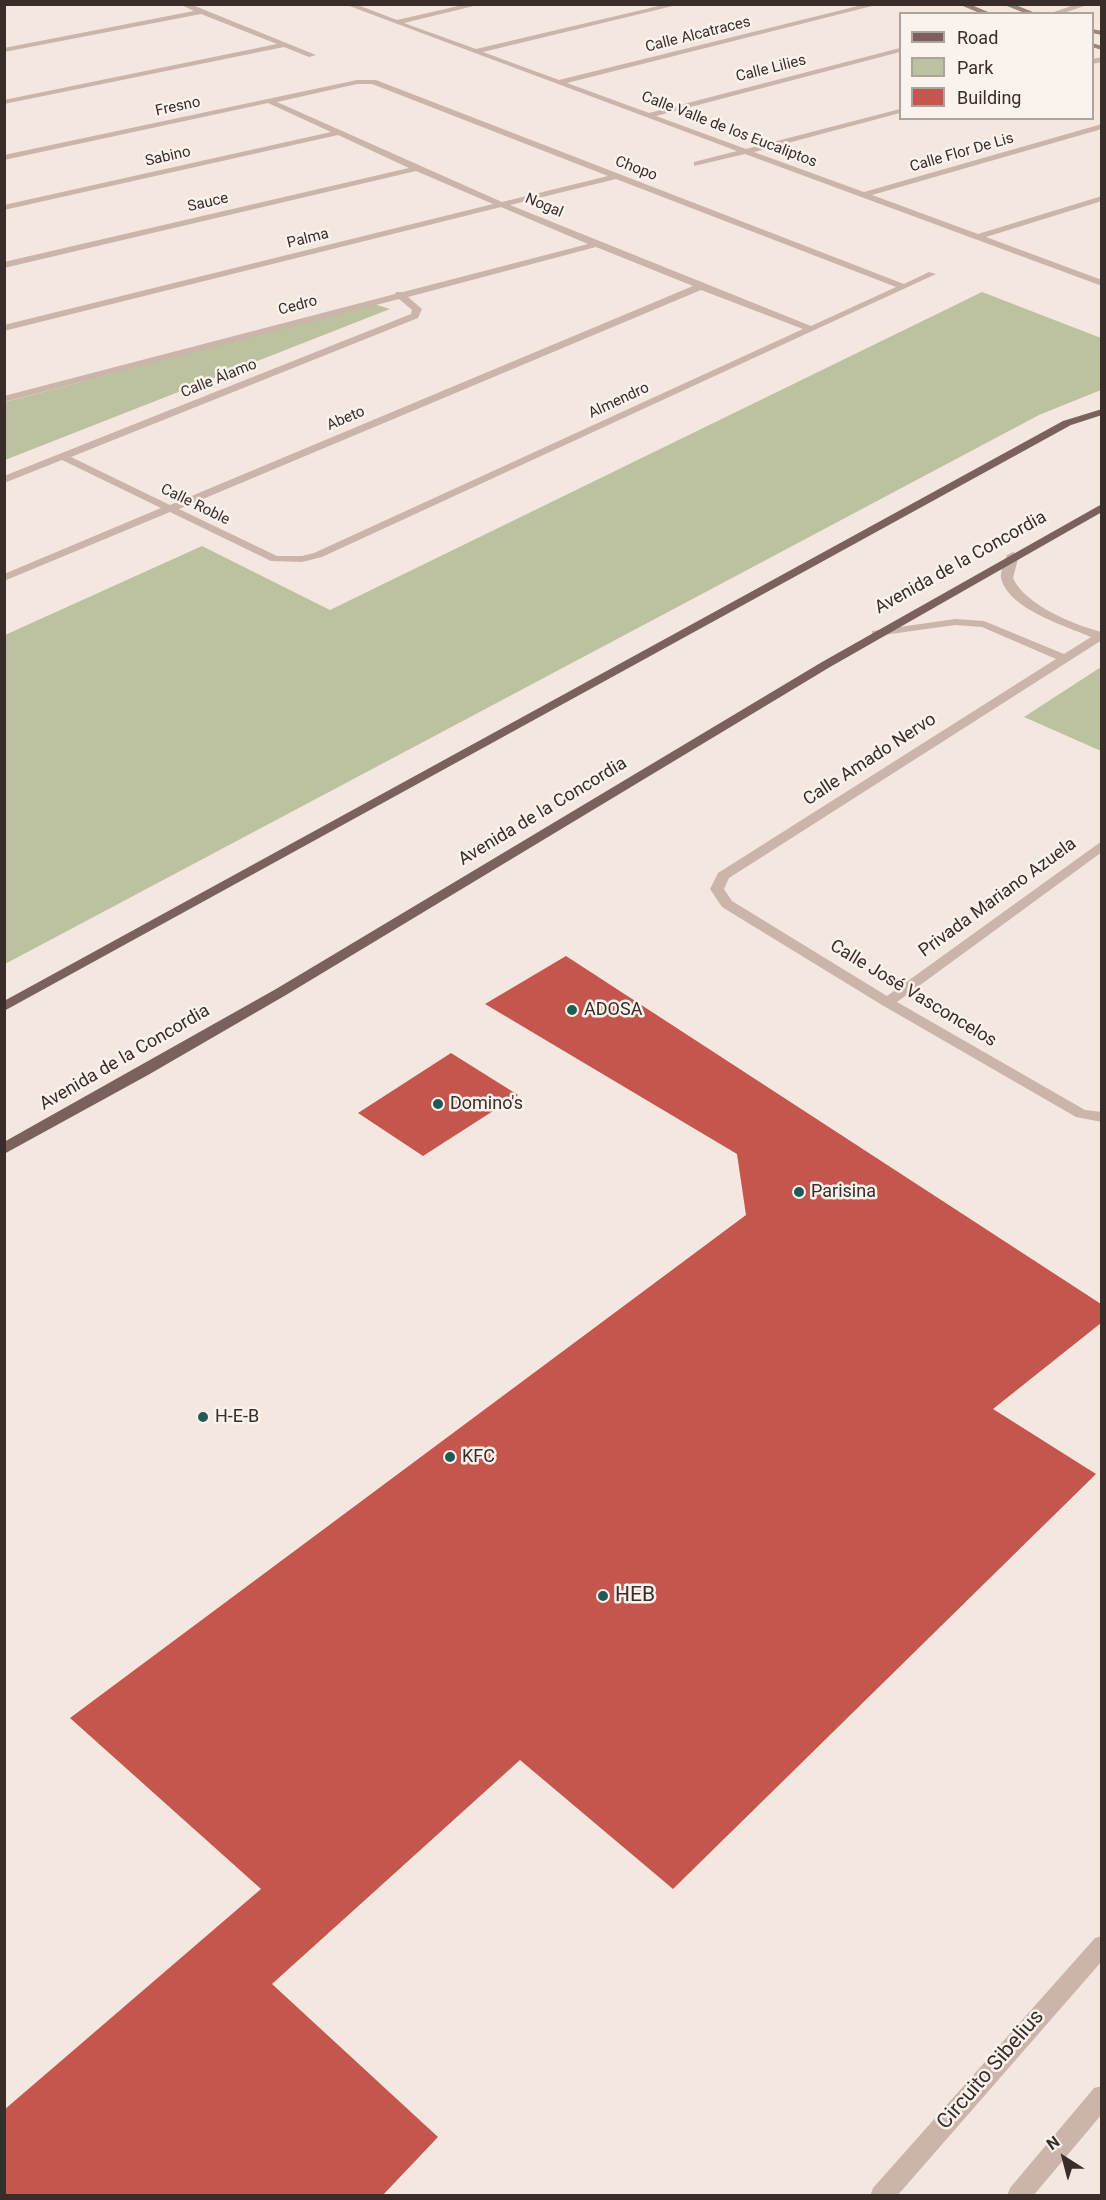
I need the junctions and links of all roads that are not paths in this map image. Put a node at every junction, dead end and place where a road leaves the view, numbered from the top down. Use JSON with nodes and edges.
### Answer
{"nodes":[{"id":1,"x":182,"y":4,"type":"edge"},
{"id":2,"x":347,"y":4,"type":"edge"},
{"id":3,"x":479,"y":4,"type":"edge"},
{"id":4,"x":678,"y":4,"type":"edge"},
{"id":5,"x":877,"y":4,"type":"edge"},
{"id":6,"x":961,"y":4,"type":"edge"},
{"id":7,"x":1005,"y":4,"type":"edge"},
{"id":8,"x":1088,"y":4,"type":"edge"},
{"id":9,"x":201,"y":12,"type":"junction"},
{"id":10,"x":984,"y":12,"type":"edge"},
{"id":11,"x":1029,"y":12,"type":"edge"},
{"id":12,"x":1058,"y":12,"type":"edge"},
{"id":13,"x":398,"y":22,"type":"junction"},
{"id":14,"x":282,"y":45,"type":"junction"},
{"id":15,"x":4,"y":50,"type":"edge"},
{"id":16,"x":899,"y":50,"type":"edge"},
{"id":17,"x":477,"y":51,"type":"junction"},
{"id":18,"x":312,"y":56,"type":"dead end"},
{"id":19,"x":357,"y":82,"type":"joint"},
{"id":20,"x":560,"y":82,"type":"junction"},
{"id":21,"x":269,"y":101,"type":"junction"},
{"id":22,"x":4,"y":102,"type":"edge"},
{"id":23,"x":899,"y":111,"type":"edge"},
{"id":24,"x":649,"y":115,"type":"junction"},
{"id":25,"x":1101,"y":126,"type":"edge"},
{"id":26,"x":338,"y":133,"type":"junction"},
{"id":27,"x":745,"y":152,"type":"junction"},
{"id":28,"x":4,"y":158,"type":"edge"},
{"id":29,"x":697,"y":164,"type":"dead end"},
{"id":30,"x":418,"y":168,"type":"junction"},
{"id":31,"x":617,"y":176,"type":"junction"},
{"id":32,"x":864,"y":195,"type":"junction"},
{"id":33,"x":1101,"y":198,"type":"edge"},
{"id":34,"x":504,"y":204,"type":"junction"},
{"id":35,"x":4,"y":208,"type":"edge"},
{"id":36,"x":977,"y":237,"type":"junction"},
{"id":37,"x":599,"y":244,"type":"junction"},
{"id":38,"x":4,"y":266,"type":"edge"},
{"id":39,"x":932,"y":274,"type":"dead end"},
{"id":40,"x":1099,"y":280,"type":"edge"},
{"id":41,"x":699,"y":287,"type":"junction"},
{"id":42,"x":904,"y":287,"type":"junction"},
{"id":43,"x":399,"y":294,"type":"junction"},
{"id":44,"x":4,"y":328,"type":"edge"},
{"id":45,"x":811,"y":329,"type":"junction"},
{"id":46,"x":4,"y":399,"type":"edge"},
{"id":47,"x":1101,"y":412,"type":"edge"},
{"id":48,"x":63,"y":457,"type":"junction"},
{"id":49,"x":4,"y":480,"type":"edge"},
{"id":50,"x":1101,"y":507,"type":"edge"},
{"id":51,"x":169,"y":509,"type":"junction"},
{"id":52,"x":318,"y":555,"type":"joint"},
{"id":53,"x":1012,"y":555,"type":"junction"},
{"id":54,"x":4,"y":578,"type":"edge"},
{"id":55,"x":876,"y":633,"type":"junction"},
{"id":56,"x":1101,"y":635,"type":"edge"},
{"id":57,"x":1064,"y":658,"type":"junction"},
{"id":58,"x":1101,"y":845,"type":"edge"},
{"id":59,"x":727,"y":904,"type":"joint"},
{"id":60,"x":887,"y":1002,"type":"junction"},
{"id":61,"x":4,"y":1006,"type":"edge"},
{"id":62,"x":1101,"y":1118,"type":"edge"},
{"id":63,"x":4,"y":1149,"type":"edge"},
{"id":64,"x":1101,"y":1945,"type":"edge"},
{"id":65,"x":1101,"y":2096,"type":"edge"},
{"id":66,"x":881,"y":2196,"type":"edge"},
{"id":67,"x":1018,"y":2196,"type":"edge"}],
"edges":[{"from":1,"to":9,"type":"street"},
{"from":2,"to":13,"type":"street","name":"Calle Valle de los Eucaliptos"},
{"from":3,"to":13,"type":"street"},
{"from":4,"to":17,"type":"street"},
{"from":5,"to":20,"type":"street","name":"Calle Alcatraces"},
{"from":6,"to":10,"type":"street"},
{"from":7,"to":11,"type":"street"},
{"from":8,"to":12,"type":"street"},
{"from":9,"to":14,"type":"street"},
{"from":9,"to":15,"type":"street"},
{"from":13,"to":17,"type":"street","name":"Calle Valle de los Eucaliptos"},
{"from":14,"to":18,"type":"street"},
{"from":14,"to":22,"type":"street"},
{"from":16,"to":24,"type":"street","name":"Calle Lilies"},
{"from":17,"to":20,"type":"street","name":"Calle Valle de los Eucaliptos"},
{"from":19,"to":21,"type":"street","name":"Fresno"},
{"from":19,"to":31,"type":"street","name":"Chopo"},
{"from":20,"to":24,"type":"street","name":"Calle Valle de los Eucaliptos"},
{"from":21,"to":26,"type":"street","name":"Nogal"},
{"from":21,"to":28,"type":"street","name":"Fresno"},
{"from":23,"to":27,"type":"street"},
{"from":24,"to":27,"type":"street","name":"Calle Valle de los Eucaliptos"},
{"from":25,"to":32,"type":"street","name":"Calle Flor De Lis"},
{"from":26,"to":30,"type":"street","name":"Nogal"},
{"from":26,"to":35,"type":"street","name":"Sabino"},
{"from":27,"to":29,"type":"street"},
{"from":27,"to":32,"type":"street","name":"Calle Valle de los Eucaliptos"},
{"from":30,"to":34,"type":"street","name":"Nogal"},
{"from":30,"to":38,"type":"street","name":"Sauce"},
{"from":31,"to":34,"type":"street","name":"Palma"},
{"from":31,"to":42,"type":"street","name":"Chopo"},
{"from":32,"to":36,"type":"street","name":"Calle Valle de los Eucaliptos"},
{"from":33,"to":36,"type":"street"},
{"from":34,"to":37,"type":"street","name":"Nogal"},
{"from":34,"to":44,"type":"street","name":"Palma"},
{"from":36,"to":40,"type":"street","name":"Calle Valle de los Eucaliptos"},
{"from":37,"to":41,"type":"street","name":"Nogal"},
{"from":37,"to":43,"type":"street","name":"Cedro"},
{"from":39,"to":42,"type":"street","name":"Almendro"},
{"from":41,"to":45,"type":"street","name":"Nogal"},
{"from":41,"to":51,"type":"street","name":"Abeto"},
{"from":42,"to":45,"type":"street","name":"Almendro"},
{"from":43,"to":46,"type":"street","name":"Cedro"},
{"from":43,"to":48,"type":"street","name":"Calle Álamo"},
{"from":45,"to":52,"type":"street","name":"Almendro"},
{"from":47,"to":61,"type":"main road"},
{"from":48,"to":49,"type":"street","name":"Calle Álamo"},
{"from":48,"to":51,"type":"street","name":"Calle Roble"},
{"from":50,"to":53,"type":"main road","name":"Avenida de la Concordia"},
{"from":51,"to":52,"type":"street","name":"Calle Roble"},
{"from":51,"to":54,"type":"street","name":"Abeto"},
{"from":53,"to":55,"type":"main road","name":"Avenida de la Concordia"},
{"from":53,"to":56,"type":"street","name":"Calle Amado Nervo"},
{"from":55,"to":57,"type":"street"},
{"from":55,"to":63,"type":"main road","name":"Avenida de la Concordia"},
{"from":56,"to":57,"type":"street","name":"Calle Amado Nervo"},
{"from":57,"to":59,"type":"street","name":"Calle Amado Nervo"},
{"from":58,"to":60,"type":"street","name":"Privada Mariano Azuela"},
{"from":59,"to":60,"type":"street","name":"Calle José Vasconcelos"},
{"from":60,"to":62,"type":"street","name":"Calle José Vasconcelos"},
{"from":64,"to":66,"type":"street","name":"Circuito Sibelius"},
{"from":65,"to":67,"type":"street"}]}
